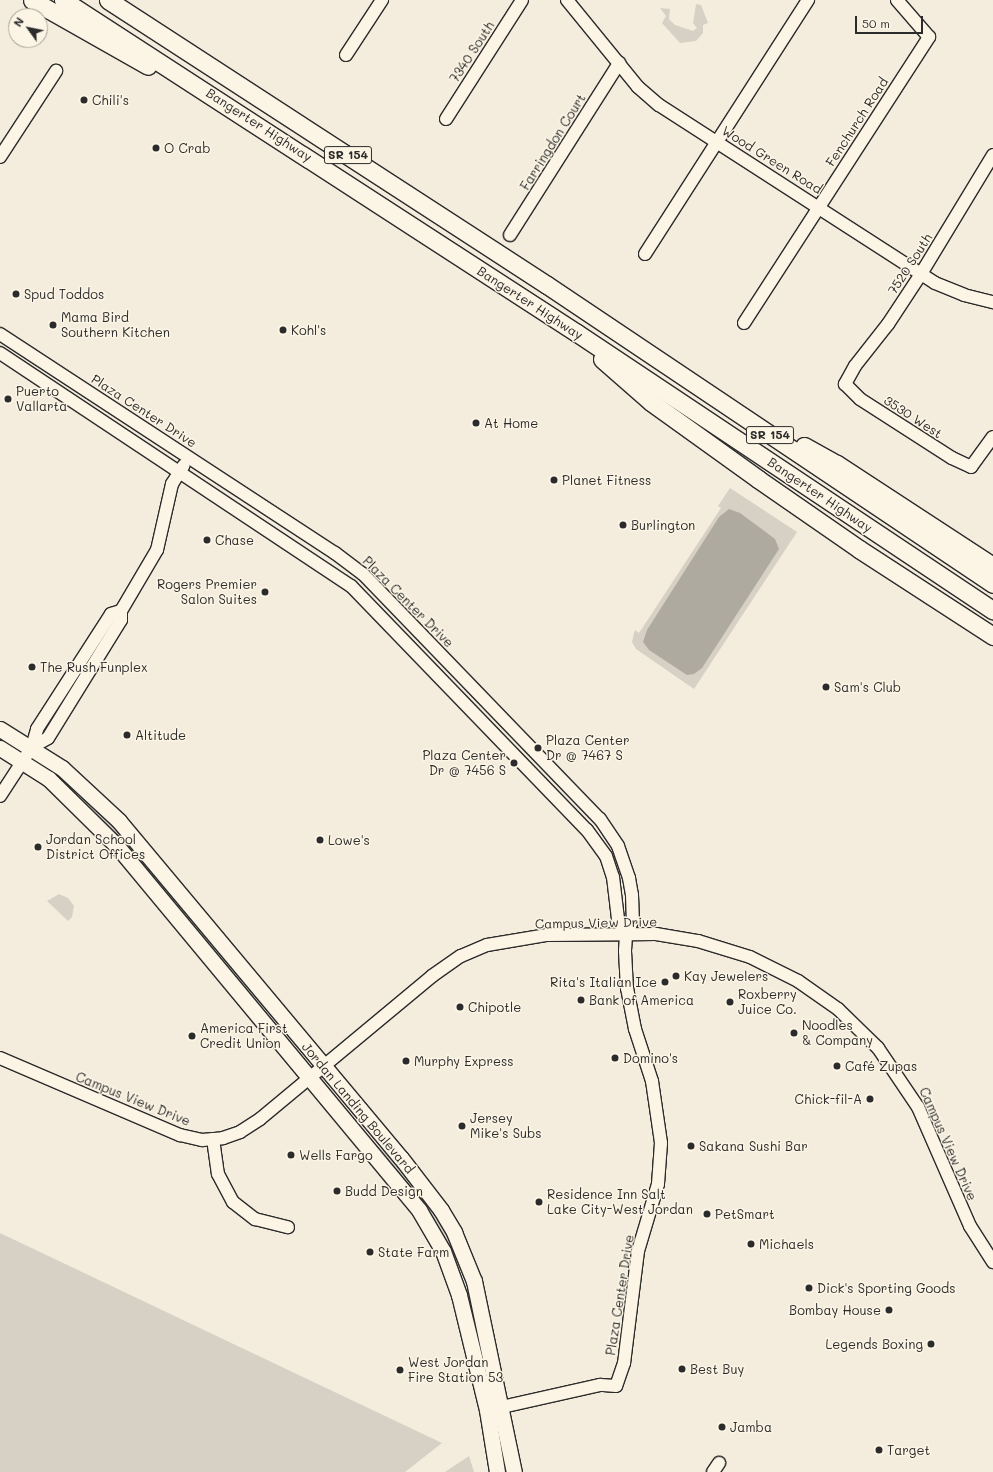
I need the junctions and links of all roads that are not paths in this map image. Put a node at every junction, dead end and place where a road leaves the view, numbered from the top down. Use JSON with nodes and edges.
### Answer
{"nodes":[{"id":1,"x":32,"y":0,"type":"edge"},
{"id":2,"x":63,"y":0,"type":"edge"},
{"id":3,"x":108,"y":0,"type":"edge"},
{"id":4,"x":119,"y":0,"type":"edge"},
{"id":5,"x":382,"y":0,"type":"edge"},
{"id":6,"x":522,"y":0,"type":"edge"},
{"id":7,"x":567,"y":0,"type":"edge"},
{"id":8,"x":808,"y":0,"type":"edge"},
{"id":9,"x":897,"y":0,"type":"edge"},
{"id":10,"x":149,"y":25,"type":"junction"},
{"id":11,"x":346,"y":55,"type":"dead end"},
{"id":12,"x":619,"y":63,"type":"junction"},
{"id":13,"x":56,"y":71,"type":"dead end"},
{"id":14,"x":446,"y":119,"type":"dead end"},
{"id":15,"x":717,"y":142,"type":"junction"},
{"id":16,"x":993,"y":155,"type":"edge"},
{"id":17,"x":0,"y":157,"type":"edge"},
{"id":18,"x":330,"y":172,"type":"junction"},
{"id":19,"x":819,"y":206,"type":"junction"},
{"id":20,"x":510,"y":235,"type":"dead end"},
{"id":21,"x":645,"y":254,"type":"dead end"},
{"id":22,"x":921,"y":274,"type":"junction"},
{"id":23,"x":993,"y":302,"type":"edge"},
{"id":24,"x":744,"y":323,"type":"dead end"},
{"id":25,"x":577,"y":333,"type":"junction"},
{"id":26,"x":0,"y":334,"type":"edge"},
{"id":27,"x":0,"y":353,"type":"edge"},
{"id":28,"x":845,"y":384,"type":"joint"},
{"id":29,"x":712,"y":396,"type":"junction"},
{"id":30,"x":993,"y":436,"type":"edge"},
{"id":31,"x":190,"y":458,"type":"junction"},
{"id":32,"x":179,"y":470,"type":"junction"},
{"id":33,"x":993,"y":566,"type":"edge"},
{"id":34,"x":993,"y":584,"type":"edge"},
{"id":35,"x":993,"y":610,"type":"edge"},
{"id":36,"x":993,"y":636,"type":"edge"},
{"id":37,"x":0,"y":729,"type":"edge"},
{"id":38,"x":32,"y":747,"type":"junction"},
{"id":39,"x":0,"y":748,"type":"edge"},
{"id":40,"x":23,"y":761,"type":"junction"},
{"id":41,"x":0,"y":796,"type":"edge"},
{"id":42,"x":626,"y":936,"type":"junction"},
{"id":43,"x":0,"y":1058,"type":"edge"},
{"id":44,"x":324,"y":1066,"type":"junction"},
{"id":45,"x":310,"y":1078,"type":"junction"},
{"id":46,"x":214,"y":1139,"type":"junction"},
{"id":47,"x":288,"y":1227,"type":"dead end"},
{"id":48,"x":993,"y":1262,"type":"edge"},
{"id":49,"x":494,"y":1409,"type":"junction"},
{"id":50,"x":497,"y":1472,"type":"edge"},
{"id":51,"x":514,"y":1472,"type":"edge"}],
"edges":[{"from":1,"to":18,"type":"highway"},
{"from":2,"to":18,"type":"highway","name":"Bangerter Highway","number":"SR 154"},
{"from":3,"to":10,"type":"highway","name":"Bangerter Highway","number":"SR 154"},
{"from":4,"to":10,"type":"highway"},
{"from":5,"to":11,"type":"street"},
{"from":6,"to":14,"type":"street","name":"7340 South"},
{"from":7,"to":12,"type":"street","name":"Wood Green Road"},
{"from":8,"to":15,"type":"street"},
{"from":9,"to":19,"type":"street","name":"Fenchurch Road"},
{"from":10,"to":29,"type":"highway","name":"Bangerter Highway","number":"SR 154"},
{"from":12,"to":15,"type":"street","name":"Wood Green Road"},
{"from":12,"to":20,"type":"street","name":"Farringdon Court"},
{"from":13,"to":17,"type":"street"},
{"from":15,"to":19,"type":"street","name":"Wood Green Road"},
{"from":15,"to":21,"type":"street"},
{"from":16,"to":22,"type":"street","name":"7520 South"},
{"from":18,"to":25,"type":"highway","name":"Bangerter Highway","number":"SR 154"},
{"from":19,"to":22,"type":"street","name":"Wood Green Road"},
{"from":19,"to":24,"type":"street","name":"Fenchurch Road"},
{"from":22,"to":23,"type":"street","name":"Wood Green Road"},
{"from":22,"to":28,"type":"street","name":"7520 South"},
{"from":25,"to":35,"type":"highway","name":"Bangerter Highway","number":"SR 154"},
{"from":25,"to":36,"type":"highway"},
{"from":26,"to":31,"type":"street","name":"Plaza Center Drive"},
{"from":27,"to":32,"type":"street","name":"Plaza Center Drive"},
{"from":28,"to":30,"type":"street","name":"3530 West"},
{"from":29,"to":33,"type":"highway"},
{"from":29,"to":34,"type":"highway","name":"Bangerter Highway","number":"SR 154"},
{"from":31,"to":32,"type":"street"},
{"from":31,"to":42,"type":"street","name":"Plaza Center Drive"},
{"from":32,"to":38,"type":"street"},
{"from":32,"to":42,"type":"street","name":"Plaza Center Drive"},
{"from":37,"to":38,"type":"main road","name":"Jordan Landing Boulevard"},
{"from":38,"to":40,"type":"street"},
{"from":38,"to":44,"type":"main road","name":"Jordan Landing Boulevard"},
{"from":39,"to":40,"type":"main road","name":"Jordan Landing Boulevard"},
{"from":40,"to":41,"type":"street"},
{"from":40,"to":45,"type":"main road","name":"Jordan Landing Boulevard"},
{"from":42,"to":44,"type":"street","name":"Campus View Drive"},
{"from":42,"to":48,"type":"street","name":"Campus View Drive"},
{"from":42,"to":49,"type":"street","name":"Plaza Center Drive"},
{"from":43,"to":46,"type":"street","name":"Campus View Drive"},
{"from":44,"to":45,"type":"street","name":"Campus View Drive"},
{"from":44,"to":49,"type":"main road","name":"Jordan Landing Boulevard"},
{"from":45,"to":46,"type":"street","name":"Campus View Drive"},
{"from":45,"to":49,"type":"main road","name":"Jordan Landing Boulevard"},
{"from":46,"to":47,"type":"street"},
{"from":49,"to":50,"type":"main road","name":"Jordan Landing Boulevard"},
{"from":49,"to":51,"type":"main road","name":"Jordan Landing Boulevard"}]}
